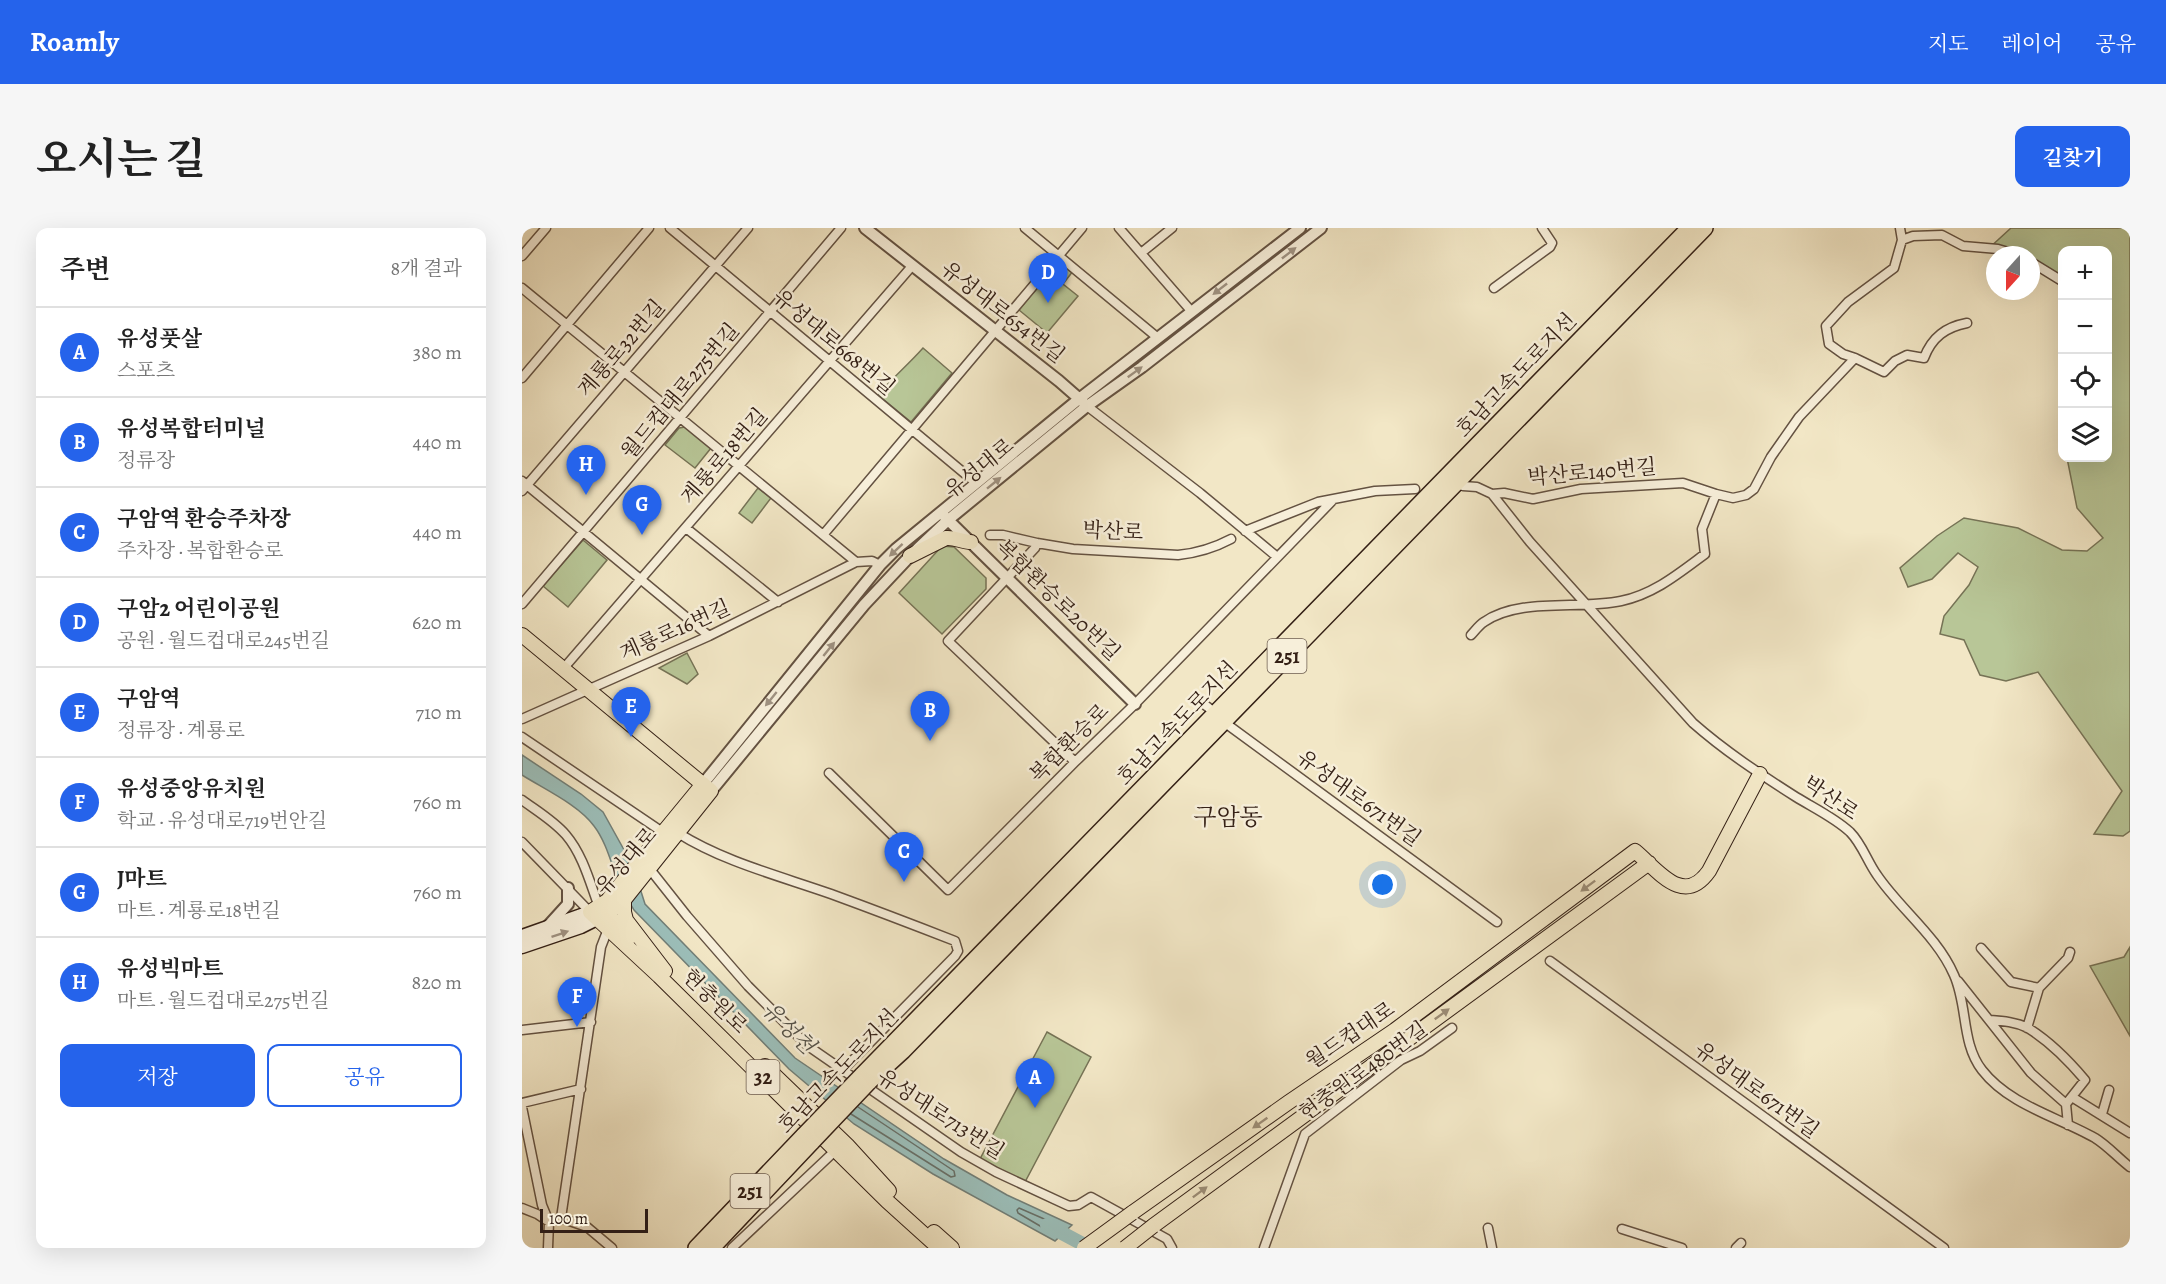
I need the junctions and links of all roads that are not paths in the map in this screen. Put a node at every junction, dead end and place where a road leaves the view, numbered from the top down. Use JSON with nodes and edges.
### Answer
{"nodes":[{"id":1,"x":546,"y":228,"type":"edge"},
{"id":2,"x":649,"y":228,"type":"edge"},
{"id":3,"x":670,"y":228,"type":"edge"},
{"id":4,"x":748,"y":228,"type":"edge"},
{"id":5,"x":841,"y":228,"type":"edge"},
{"id":6,"x":866,"y":228,"type":"edge"},
{"id":7,"x":1025,"y":228,"type":"edge"},
{"id":8,"x":1082,"y":228,"type":"edge"},
{"id":9,"x":1119,"y":228,"type":"edge"},
{"id":10,"x":1154,"y":228,"type":"edge"},
{"id":11,"x":1172,"y":228,"type":"edge"},
{"id":12,"x":1300,"y":228,"type":"edge"},
{"id":13,"x":1321,"y":228,"type":"edge"},
{"id":14,"x":1542,"y":228,"type":"edge"},
{"id":15,"x":1689,"y":228,"type":"edge"},
{"id":16,"x":1705,"y":228,"type":"edge"},
{"id":17,"x":1900,"y":228,"type":"edge"},
{"id":18,"x":1161,"y":237,"type":"junction"},
{"id":19,"x":1902,"y":240,"type":"junction"},
{"id":20,"x":1986,"y":248,"type":"edge"},
{"id":21,"x":1141,"y":253,"type":"junction"},
{"id":22,"x":1059,"y":255,"type":"junction"},
{"id":23,"x":522,"y":256,"type":"edge"},
{"id":24,"x":715,"y":266,"type":"junction"},
{"id":25,"x":912,"y":266,"type":"junction"},
{"id":26,"x":2040,"y":268,"type":"edge"},
{"id":27,"x":2058,"y":279,"type":"edge"},
{"id":28,"x":522,"y":288,"type":"edge"},
{"id":29,"x":1494,"y":288,"type":"dead end"},
{"id":30,"x":770,"y":312,"type":"junction"},
{"id":31,"x":1192,"y":312,"type":"junction"},
{"id":32,"x":1967,"y":323,"type":"dead end"},
{"id":33,"x":567,"y":325,"type":"junction"},
{"id":34,"x":995,"y":330,"type":"junction"},
{"id":35,"x":1158,"y":338,"type":"junction"},
{"id":36,"x":1855,"y":358,"type":"junction"},
{"id":37,"x":830,"y":362,"type":"junction"},
{"id":38,"x":624,"y":372,"type":"junction"},
{"id":39,"x":522,"y":378,"type":"edge"},
{"id":40,"x":1083,"y":403,"type":"junction"},
{"id":41,"x":681,"y":419,"type":"junction"},
{"id":42,"x":912,"y":430,"type":"junction"},
{"id":43,"x":740,"y":467,"type":"junction"},
{"id":44,"x":976,"y":483,"type":"junction"},
{"id":45,"x":524,"y":486,"type":"edge"},
{"id":46,"x":1463,"y":486,"type":"dead end"},
{"id":47,"x":1415,"y":489,"type":"dead end"},
{"id":48,"x":1492,"y":494,"type":"junction"},
{"id":49,"x":1716,"y":494,"type":"junction"},
{"id":50,"x":1332,"y":501,"type":"junction"},
{"id":51,"x":940,"y":511,"type":"junction"},
{"id":52,"x":950,"y":522,"type":"junction"},
{"id":53,"x":686,"y":528,"type":"junction"},
{"id":54,"x":1245,"y":531,"type":"junction"},
{"id":55,"x":584,"y":533,"type":"junction"},
{"id":56,"x":823,"y":535,"type":"junction"},
{"id":57,"x":990,"y":535,"type":"dead end"},
{"id":58,"x":1231,"y":539,"type":"dead end"},
{"id":59,"x":971,"y":542,"type":"junction"},
{"id":60,"x":1037,"y":543,"type":"junction"},
{"id":61,"x":910,"y":556,"type":"junction"},
{"id":62,"x":1276,"y":556,"type":"junction"},
{"id":63,"x":856,"y":562,"type":"junction"},
{"id":64,"x":880,"y":565,"type":"junction"},
{"id":65,"x":1008,"y":579,"type":"junction"},
{"id":66,"x":641,"y":580,"type":"junction"},
{"id":67,"x":778,"y":602,"type":"junction"},
{"id":68,"x":522,"y":604,"type":"edge"},
{"id":69,"x":1586,"y":605,"type":"junction"},
{"id":70,"x":522,"y":635,"type":"edge"},
{"id":71,"x":1471,"y":635,"type":"dead end"},
{"id":72,"x":709,"y":636,"type":"junction"},
{"id":73,"x":563,"y":669,"type":"junction"},
{"id":74,"x":588,"y":689,"type":"junction"},
{"id":75,"x":1135,"y":704,"type":"junction"},
{"id":76,"x":522,"y":719,"type":"edge"},
{"id":77,"x":1228,"y":725,"type":"dead end"},
{"id":78,"x":522,"y":737,"type":"edge"},
{"id":79,"x":1075,"y":762,"type":"junction"},
{"id":80,"x":829,"y":773,"type":"dead end"},
{"id":81,"x":1760,"y":774,"type":"junction"},
{"id":82,"x":707,"y":788,"type":"junction"},
{"id":83,"x":522,"y":800,"type":"edge"},
{"id":84,"x":664,"y":833,"type":"junction"},
{"id":85,"x":678,"y":833,"type":"junction"},
{"id":86,"x":522,"y":842,"type":"edge"},
{"id":87,"x":1649,"y":863,"type":"junction"},
{"id":88,"x":646,"y":867,"type":"junction"},
{"id":89,"x":568,"y":888,"type":"junction"},
{"id":90,"x":620,"y":896,"type":"junction"},
{"id":91,"x":600,"y":916,"type":"junction"},
{"id":92,"x":1497,"y":922,"type":"dead end"},
{"id":93,"x":548,"y":926,"type":"junction"},
{"id":94,"x":522,"y":936,"type":"edge"},
{"id":95,"x":522,"y":947,"type":"edge"},
{"id":96,"x":1981,"y":948,"type":"dead end"},
{"id":97,"x":2070,"y":952,"type":"dead end"},
{"id":98,"x":1550,"y":961,"type":"dead end"},
{"id":99,"x":665,"y":970,"type":"junction"},
{"id":100,"x":1954,"y":976,"type":"junction"},
{"id":101,"x":2039,"y":988,"type":"junction"},
{"id":102,"x":1990,"y":1020,"type":"junction"},
{"id":103,"x":591,"y":1022,"type":"junction"},
{"id":104,"x":1452,"y":1028,"type":"dead end"},
{"id":105,"x":2027,"y":1028,"type":"junction"},
{"id":106,"x":522,"y":1030,"type":"edge"},
{"id":107,"x":843,"y":1070,"type":"junction"},
{"id":108,"x":866,"y":1079,"type":"junction"},
{"id":109,"x":581,"y":1089,"type":"junction"},
{"id":110,"x":2109,"y":1090,"type":"dead end"},
{"id":111,"x":2069,"y":1101,"type":"junction"},
{"id":112,"x":522,"y":1105,"type":"edge"},
{"id":113,"x":2102,"y":1114,"type":"junction"},
{"id":114,"x":2068,"y":1125,"type":"junction"},
{"id":115,"x":2130,"y":1133,"type":"edge"},
{"id":116,"x":808,"y":1138,"type":"junction"},
{"id":117,"x":836,"y":1150,"type":"junction"},
{"id":118,"x":2130,"y":1167,"type":"edge"},
{"id":119,"x":522,"y":1208,"type":"edge"},
{"id":120,"x":561,"y":1218,"type":"junction"},
{"id":121,"x":549,"y":1222,"type":"junction"},
{"id":122,"x":1488,"y":1228,"type":"dead end"},
{"id":123,"x":1622,"y":1229,"type":"dead end"},
{"id":124,"x":548,"y":1248,"type":"edge"},
{"id":125,"x":612,"y":1248,"type":"edge"},
{"id":126,"x":696,"y":1248,"type":"edge"},
{"id":127,"x":712,"y":1248,"type":"edge"},
{"id":128,"x":732,"y":1248,"type":"edge"},
{"id":129,"x":939,"y":1248,"type":"edge"},
{"id":130,"x":952,"y":1248,"type":"edge"},
{"id":131,"x":1084,"y":1248,"type":"edge"},
{"id":132,"x":1125,"y":1248,"type":"edge"},
{"id":133,"x":1172,"y":1248,"type":"edge"},
{"id":134,"x":1264,"y":1248,"type":"edge"},
{"id":135,"x":1492,"y":1248,"type":"edge"},
{"id":136,"x":1682,"y":1248,"type":"edge"},
{"id":137,"x":1944,"y":1248,"type":"edge"}],
"edges":[{"from":1,"to":23,"type":"street"},
{"from":2,"to":33,"type":"street"},
{"from":3,"to":24,"type":"street","name":"유성대로668번길"},
{"from":4,"to":24,"type":"street","name":"계룡로32번길"},
{"from":5,"to":30,"type":"street","name":"월드컵대로275번길"},
{"from":6,"to":25,"type":"street","name":"유성대로654번길"},
{"from":7,"to":22,"type":"street"},
{"from":8,"to":22,"type":"street"},
{"from":9,"to":21,"type":"street"},
{"from":10,"to":18,"type":"street"},
{"from":11,"to":18,"type":"street"},
{"from":12,"to":31,"type":"street","name":"유성대로","one_way":true},
{"from":40,"to":13,"type":"street","name":"유성대로","one_way":true},
{"from":14,"to":29,"type":"street"},
{"from":15,"to":108,"type":"highway","name":"호남고속도로지선","number":"251"},
{"from":16,"to":108,"type":"highway","name":"호남고속도로지선","number":"251"},
{"from":17,"to":19,"type":"street"},
{"from":18,"to":21,"type":"street"},
{"from":19,"to":20,"type":"street"},
{"from":19,"to":36,"type":"street"},
{"from":21,"to":31,"type":"street"},
{"from":22,"to":34,"type":"street"},
{"from":22,"to":35,"type":"street"},
{"from":24,"to":30,"type":"street","name":"유성대로668번길"},
{"from":24,"to":38,"type":"street","name":"계룡로32번길"},
{"from":25,"to":34,"type":"street","name":"유성대로654번길"},
{"from":25,"to":37,"type":"street","name":"계룡로18번길"},
{"from":26,"to":27,"type":"street"},
{"from":28,"to":33,"type":"street"},
{"from":30,"to":37,"type":"street","name":"유성대로668번길"},
{"from":30,"to":41,"type":"street","name":"월드컵대로275번길"},
{"from":31,"to":35,"type":"street","name":"유성대로"},
{"from":32,"to":36,"type":"street"},
{"from":33,"to":38,"type":"street"},
{"from":33,"to":39,"type":"street"},
{"from":34,"to":40,"type":"street","name":"유성대로654번길"},
{"from":34,"to":42,"type":"street"},
{"from":35,"to":40,"type":"street","name":"유성대로"},
{"from":36,"to":49,"type":"street","name":"박산로140번길"},
{"from":37,"to":42,"type":"street","name":"유성대로668번길"},
{"from":37,"to":43,"type":"street","name":"계룡로18번길"},
{"from":38,"to":41,"type":"street"},
{"from":38,"to":45,"type":"street","name":"계룡로32번길"},
{"from":40,"to":44,"type":"street","name":"유성대로"},
{"from":52,"to":40,"type":"street","name":"유성대로","one_way":true},
{"from":40,"to":54,"type":"street"},
{"from":41,"to":43,"type":"street"},
{"from":41,"to":55,"type":"street","name":"월드컵대로275번길"},
{"from":42,"to":44,"type":"street","name":"유성대로668번길"},
{"from":42,"to":56,"type":"street"},
{"from":43,"to":53,"type":"street","name":"계룡로18번길"},
{"from":43,"to":56,"type":"street"},
{"from":44,"to":51,"type":"street","name":"유성대로"},
{"from":45,"to":55,"type":"street"},
{"from":46,"to":48,"type":"street"},
{"from":47,"to":50,"type":"street"},
{"from":48,"to":49,"type":"street","name":"박산로140번길"},
{"from":48,"to":69,"type":"street","name":"박산로"},
{"from":49,"to":69,"type":"street"},
{"from":50,"to":54,"type":"street"},
{"from":50,"to":62,"type":"street","name":"복합환승로"},
{"from":51,"to":52,"type":"street"},
{"from":51,"to":64,"type":"street","name":"유성대로","one_way":true},
{"from":52,"to":59,"type":"street","name":"복합환승로20번길"},
{"from":52,"to":61,"type":"street","name":"유성대로"},
{"from":53,"to":66,"type":"street","name":"계룡로18번길"},
{"from":53,"to":67,"type":"street"},
{"from":54,"to":62,"type":"street"},
{"from":55,"to":66,"type":"street"},
{"from":55,"to":68,"type":"street","name":"월드컵대로275번길"},
{"from":56,"to":63,"type":"street"},
{"from":57,"to":60,"type":"street","name":"박산로"},
{"from":58,"to":60,"type":"street","name":"박산로"},
{"from":59,"to":61,"type":"main road"},
{"from":59,"to":65,"type":"street","name":"복합환승로20번길"},
{"from":60,"to":65,"type":"street"},
{"from":82,"to":61,"type":"street","name":"유성대로","one_way":true},
{"from":62,"to":75,"type":"street","name":"복합환승로"},
{"from":63,"to":64,"type":"street"},
{"from":63,"to":67,"type":"street","name":"계룡로16번길"},
{"from":64,"to":82,"type":"street","name":"유성대로","one_way":true},
{"from":65,"to":75,"type":"street","name":"복합환승로20번길"},
{"from":65,"to":79,"type":"street"},
{"from":66,"to":72,"type":"street"},
{"from":66,"to":73,"type":"street","name":"계룡로18번길"},
{"from":67,"to":72,"type":"street","name":"계룡로16번길"},
{"from":69,"to":71,"type":"street"},
{"from":69,"to":81,"type":"street","name":"박산로"},
{"from":70,"to":73,"type":"main road"},
{"from":72,"to":74,"type":"street","name":"계룡로16번길"},
{"from":73,"to":74,"type":"main road"},
{"from":74,"to":76,"type":"street","name":"계룡로16번길"},
{"from":74,"to":82,"type":"main road"},
{"from":75,"to":79,"type":"street","name":"복합환승로"},
{"from":77,"to":92,"type":"street","name":"유성대로671번길"},
{"from":78,"to":84,"type":"street"},
{"from":79,"to":80,"type":"street","name":"복합환승로"},
{"from":81,"to":87,"type":"main road"},
{"from":81,"to":100,"type":"street","name":"박산로"},
{"from":82,"to":84,"type":"main road"},
{"from":82,"to":85,"type":"main road","name":"유성대로"},
{"from":83,"to":91,"type":"street"},
{"from":84,"to":88,"type":"main road"},
{"from":85,"to":88,"type":"main road","name":"유성대로"},
{"from":85,"to":107,"type":"street"},
{"from":86,"to":89,"type":"street"},
{"from":87,"to":131,"type":"main road","name":"월드컵대로","one_way":true,"bridge":true},
{"from":132,"to":87,"type":"main road","name":"월드컵대로","one_way":true,"bridge":true},
{"from":88,"to":90,"type":"main road","name":"유성대로"},
{"from":88,"to":107,"type":"street","name":"유성대로713번길"},
{"from":89,"to":91,"type":"street"},
{"from":89,"to":93,"type":"street"},
{"from":90,"to":91,"type":"main road","name":"유성대로"},
{"from":90,"to":99,"type":"main road"},
{"from":91,"to":93,"type":"main road","name":"유성대로"},
{"from":95,"to":91,"type":"main road","name":"유성대로","one_way":true},
{"from":91,"to":99,"type":"main road"},
{"from":91,"to":103,"type":"street"},
{"from":91,"to":117,"type":"main road","name":"현충원로","number":"32"},
{"from":93,"to":94,"type":"main road","name":"유성대로"},
{"from":96,"to":101,"type":"street"},
{"from":97,"to":101,"type":"street"},
{"from":98,"to":137,"type":"street","name":"유성대로671번길"},
{"from":99,"to":130,"type":"main road","name":"현충원로","number":"32"},
{"from":100,"to":102,"type":"street"},
{"from":100,"to":114,"type":"street","name":"박산로"},
{"from":101,"to":105,"type":"street"},
{"from":102,"to":105,"type":"street"},
{"from":102,"to":111,"type":"street"},
{"from":103,"to":106,"type":"street"},
{"from":103,"to":109,"type":"street"},
{"from":104,"to":134,"type":"street","name":"현충원로480번길"},
{"from":105,"to":111,"type":"street"},
{"from":107,"to":133,"type":"street","name":"유성대로713번길"},
{"from":108,"to":116,"type":"highway","name":"호남고속도로지선","number":"251","bridge":true},
{"from":109,"to":112,"type":"street"},
{"from":109,"to":120,"type":"street"},
{"from":110,"to":113,"type":"street"},
{"from":111,"to":113,"type":"street"},
{"from":111,"to":114,"type":"street"},
{"from":112,"to":121,"type":"street"},
{"from":113,"to":115,"type":"street"},
{"from":114,"to":118,"type":"street","name":"박산로"},
{"from":116,"to":126,"type":"highway","name":"호남고속도로지선","number":"251"},
{"from":116,"to":127,"type":"highway","name":"호남고속도로지선","number":"251"},
{"from":117,"to":128,"type":"street"},
{"from":117,"to":129,"type":"main road","name":"현충원로","number":"32"},
{"from":119,"to":121,"type":"street"},
{"from":120,"to":121,"type":"street"},
{"from":120,"to":125,"type":"street"},
{"from":121,"to":124,"type":"street"},
{"from":122,"to":135,"type":"street"},
{"from":123,"to":136,"type":"street"}]}
